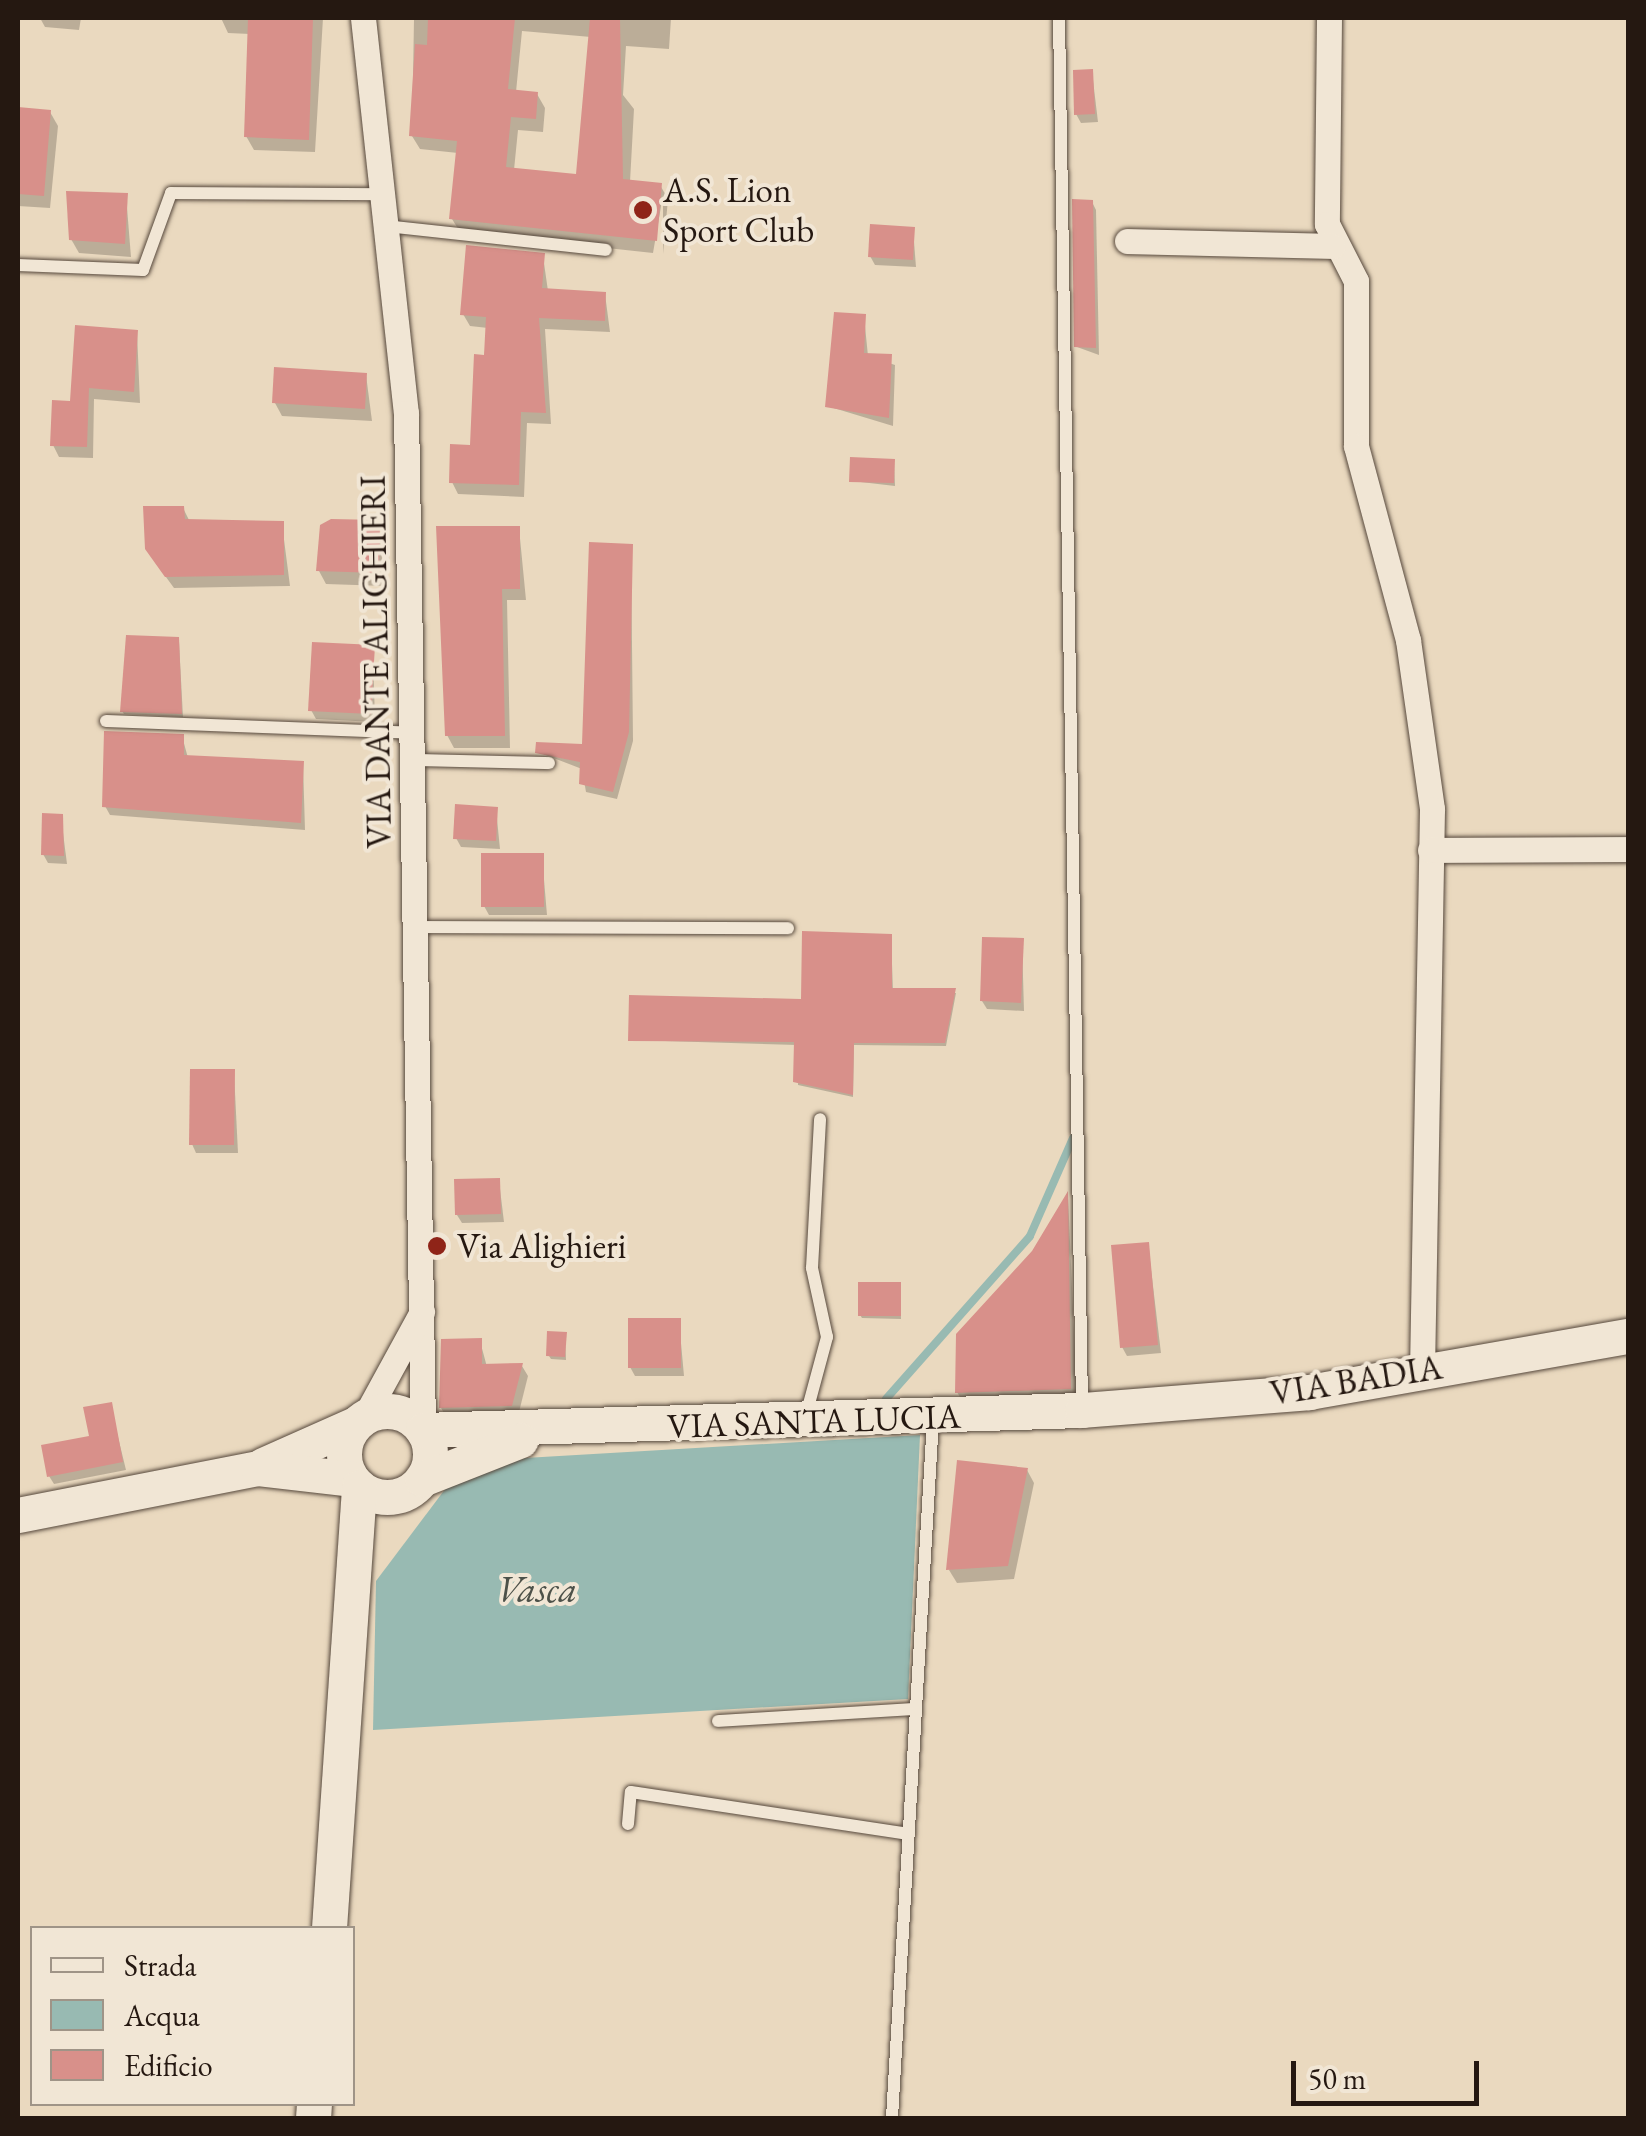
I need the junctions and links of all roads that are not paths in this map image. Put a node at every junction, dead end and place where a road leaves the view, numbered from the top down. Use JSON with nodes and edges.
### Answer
{"nodes":[{"id":1,"x":363,"y":18,"type":"edge"},
{"id":2,"x":1058,"y":18,"type":"edge"},
{"id":3,"x":1329,"y":18,"type":"edge"},
{"id":4,"x":382,"y":194,"type":"junction"},
{"id":5,"x":386,"y":226,"type":"junction"},
{"id":6,"x":1128,"y":241,"type":"dead end"},
{"id":7,"x":1333,"y":246,"type":"junction"},
{"id":8,"x":606,"y":250,"type":"dead end"},
{"id":9,"x":18,"y":265,"type":"edge"},
{"id":10,"x":106,"y":721,"type":"dead end"},
{"id":11,"x":413,"y":732,"type":"junction"},
{"id":12,"x":413,"y":760,"type":"junction"},
{"id":13,"x":549,"y":763,"type":"dead end"},
{"id":14,"x":1628,"y":849,"type":"edge"},
{"id":15,"x":1430,"y":850,"type":"junction"},
{"id":16,"x":414,"y":927,"type":"junction"},
{"id":17,"x":788,"y":928,"type":"dead end"},
{"id":18,"x":820,"y":1120,"type":"dead end"},
{"id":19,"x":424,"y":1307,"type":"junction"},
{"id":20,"x":1628,"y":1336,"type":"edge"},
{"id":21,"x":1422,"y":1372,"type":"junction"},
{"id":22,"x":1082,"y":1410,"type":"junction"},
{"id":23,"x":934,"y":1419,"type":"junction"},
{"id":24,"x":360,"y":1420,"type":"junction"},
{"id":25,"x":804,"y":1422,"type":"junction"},
{"id":26,"x":423,"y":1430,"type":"junction"},
{"id":27,"x":545,"y":1431,"type":"junction"},
{"id":28,"x":258,"y":1468,"type":"junction"},
{"id":29,"x":355,"y":1483,"type":"junction"},
{"id":30,"x":413,"y":1486,"type":"junction"},
{"id":31,"x":18,"y":1515,"type":"edge"},
{"id":32,"x":358,"y":1572,"type":"junction"},
{"id":33,"x":916,"y":1709,"type":"junction"},
{"id":34,"x":718,"y":1721,"type":"dead end"},
{"id":35,"x":628,"y":1824,"type":"dead end"},
{"id":36,"x":909,"y":1834,"type":"junction"},
{"id":37,"x":329,"y":1926,"type":"edge"},
{"id":38,"x":892,"y":2118,"type":"edge"}],
"edges":[{"from":1,"to":4,"type":"street","name":"VIA DANTE ALIGHIERI"},
{"from":2,"to":22,"type":"lane"},
{"from":3,"to":7,"type":"street"},
{"from":4,"to":5,"type":"street","name":"VIA DANTE ALIGHIERI"},
{"from":4,"to":9,"type":"lane"},
{"from":5,"to":8,"type":"lane"},
{"from":5,"to":11,"type":"street","name":"VIA DANTE ALIGHIERI"},
{"from":6,"to":7,"type":"street"},
{"from":7,"to":15,"type":"street"},
{"from":10,"to":11,"type":"lane"},
{"from":11,"to":12,"type":"street","name":"VIA DANTE ALIGHIERI"},
{"from":12,"to":13,"type":"lane"},
{"from":12,"to":16,"type":"street","name":"VIA DANTE ALIGHIERI"},
{"from":14,"to":15,"type":"street"},
{"from":15,"to":21,"type":"street"},
{"from":16,"to":17,"type":"lane"},
{"from":16,"to":19,"type":"street","name":"VIA DANTE ALIGHIERI"},
{"from":18,"to":25,"type":"lane"},
{"from":19,"to":24,"type":"street","name":"VIA DANTE ALIGHIERI"},
{"from":19,"to":26,"type":"street","name":"VIA DANTE ALIGHIERI"},
{"from":20,"to":21,"type":"main road","name":"VIA BADIA"},
{"from":21,"to":22,"type":"main road","name":"VIA BADIA"},
{"from":22,"to":23,"type":"main road","name":"VIA SANTA LUCIA"},
{"from":23,"to":25,"type":"main road","name":"VIA SANTA LUCIA"},
{"from":23,"to":33,"type":"lane"},
{"from":24,"to":26,"type":"main road"},
{"from":24,"to":28,"type":"main road"},
{"from":24,"to":29,"type":"main road"},
{"from":25,"to":27,"type":"main road","name":"VIA SANTA LUCIA"},
{"from":26,"to":27,"type":"main road","name":"VIA SANTA LUCIA"},
{"from":26,"to":30,"type":"main road"},
{"from":27,"to":30,"type":"main road","name":"VIA SANTA LUCIA"},
{"from":28,"to":29,"type":"main road"},
{"from":28,"to":31,"type":"main road"},
{"from":29,"to":30,"type":"main road"},
{"from":29,"to":32,"type":"main road"},
{"from":30,"to":32,"type":"main road"},
{"from":32,"to":37,"type":"main road"},
{"from":33,"to":34,"type":"lane"},
{"from":33,"to":36,"type":"lane"},
{"from":35,"to":36,"type":"lane"},
{"from":36,"to":38,"type":"lane"}]}
